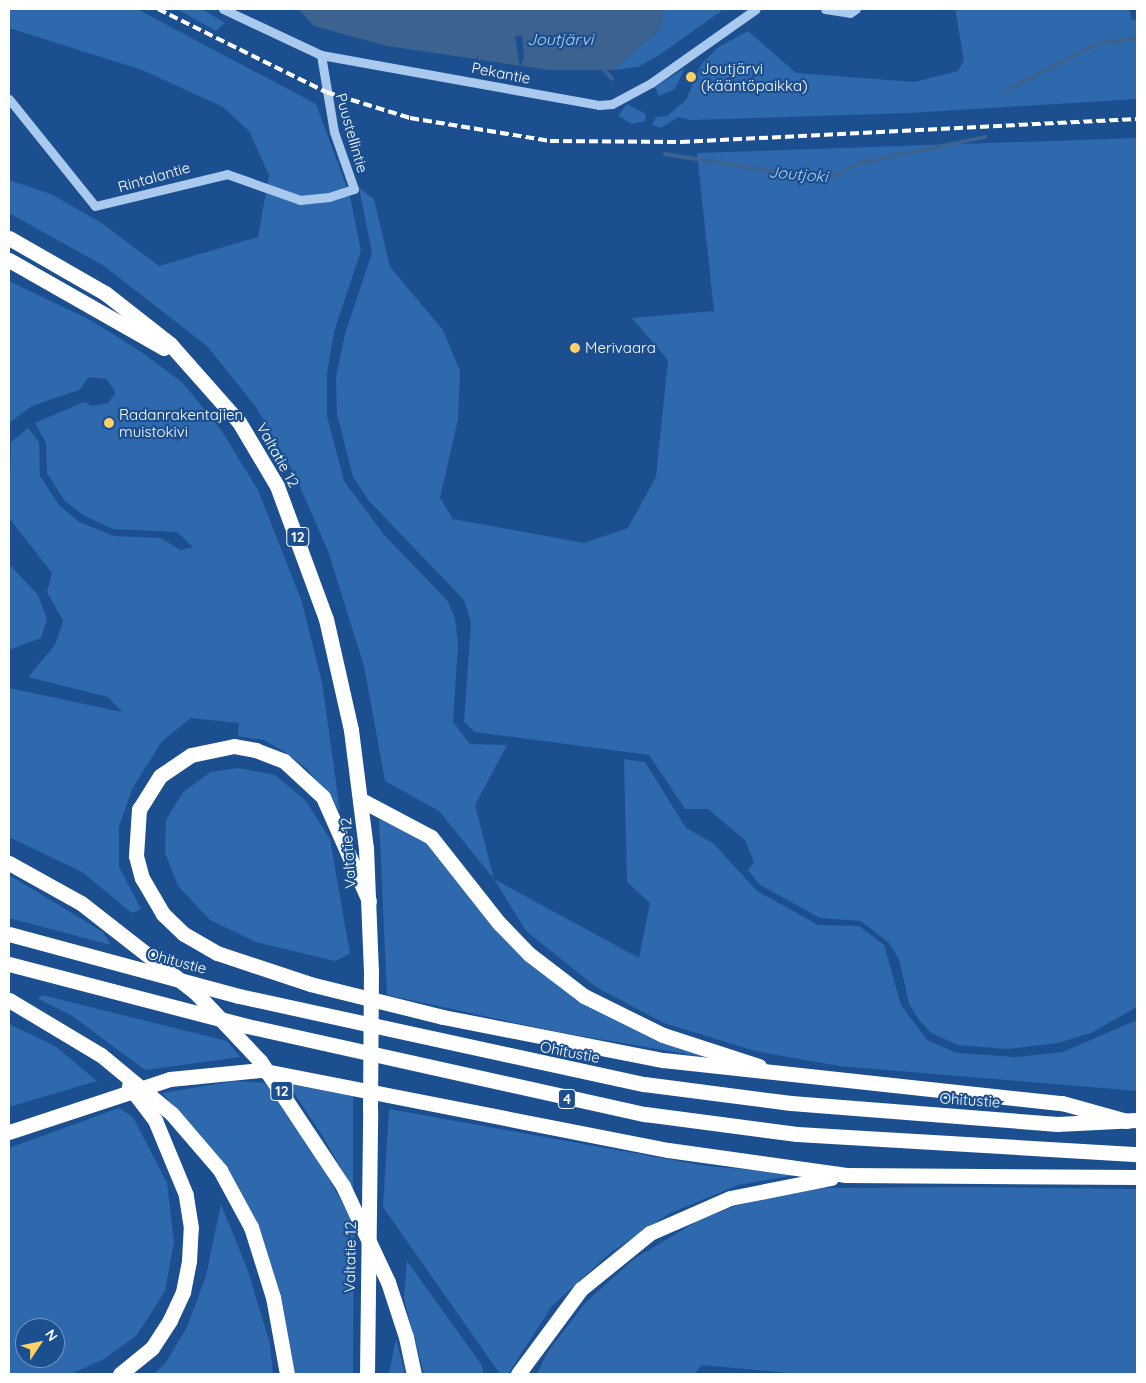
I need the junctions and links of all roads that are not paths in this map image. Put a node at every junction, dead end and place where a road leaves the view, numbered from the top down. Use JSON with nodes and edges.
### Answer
{"nodes":[{"id":1,"x":223,"y":9,"type":"edge"},
{"id":2,"x":756,"y":9,"type":"edge"},
{"id":3,"x":825,"y":9,"type":"edge"},
{"id":4,"x":856,"y":9,"type":"edge"},
{"id":5,"x":321,"y":55,"type":"junction"},
{"id":6,"x":9,"y":99,"type":"edge"},
{"id":7,"x":354,"y":189,"type":"joint"},
{"id":8,"x":12,"y":240,"type":"edge"},
{"id":9,"x":9,"y":260,"type":"edge"},
{"id":10,"x":195,"y":368,"type":"junction"},
{"id":11,"x":362,"y":800,"type":"junction"},
{"id":12,"x":9,"y":863,"type":"edge"},
{"id":13,"x":369,"y":901,"type":"junction"},
{"id":14,"x":9,"y":934,"type":"edge"},
{"id":15,"x":9,"y":964,"type":"edge"},
{"id":16,"x":9,"y":1000,"type":"edge"},
{"id":17,"x":101,"y":1055,"type":"junction"},
{"id":18,"x":777,"y":1072,"type":"junction"},
{"id":19,"x":1132,"y":1120,"type":"edge"},
{"id":20,"x":9,"y":1132,"type":"edge"},
{"id":21,"x":1137,"y":1154,"type":"edge"},
{"id":22,"x":846,"y":1175,"type":"junction"},
{"id":23,"x":1137,"y":1177,"type":"edge"},
{"id":24,"x":120,"y":1374,"type":"edge"},
{"id":25,"x":288,"y":1374,"type":"edge"},
{"id":26,"x":367,"y":1374,"type":"edge"},
{"id":27,"x":414,"y":1374,"type":"edge"},
{"id":28,"x":518,"y":1374,"type":"edge"}],
"edges":[{"from":1,"to":5,"type":"street","name":"Pekantie"},
{"from":2,"to":5,"type":"street","name":"Pekantie"},
{"from":3,"to":4,"type":"street"},
{"from":5,"to":7,"type":"street","name":"Puustellintie"},
{"from":6,"to":7,"type":"street","name":"Rintalantie"},
{"from":8,"to":10,"type":"highway","name":"Valtatie 12","number":"12"},
{"from":9,"to":10,"type":"highway","name":"Valtatie 12","number":"12"},
{"from":10,"to":11,"type":"highway","name":"Valtatie 12","number":"12"},
{"from":11,"to":13,"type":"highway","name":"Valtatie 12","number":"12"},
{"from":11,"to":18,"type":"highway"},
{"from":12,"to":27,"type":"highway","number":"12","bridge":true},
{"from":13,"to":18,"type":"highway"},
{"from":13,"to":26,"type":"highway","name":"Valtatie 12","number":"12","bridge":true},
{"from":14,"to":19,"type":"highway","name":"Ohitustie","number":"4"},
{"from":15,"to":21,"type":"highway","number":"4"},
{"from":16,"to":17,"type":"highway"},
{"from":17,"to":24,"type":"highway","bridge":true},
{"from":17,"to":25,"type":"highway","bridge":true},
{"from":18,"to":19,"type":"highway"},
{"from":20,"to":22,"type":"highway"},
{"from":22,"to":23,"type":"highway"},
{"from":22,"to":28,"type":"highway"}]}
